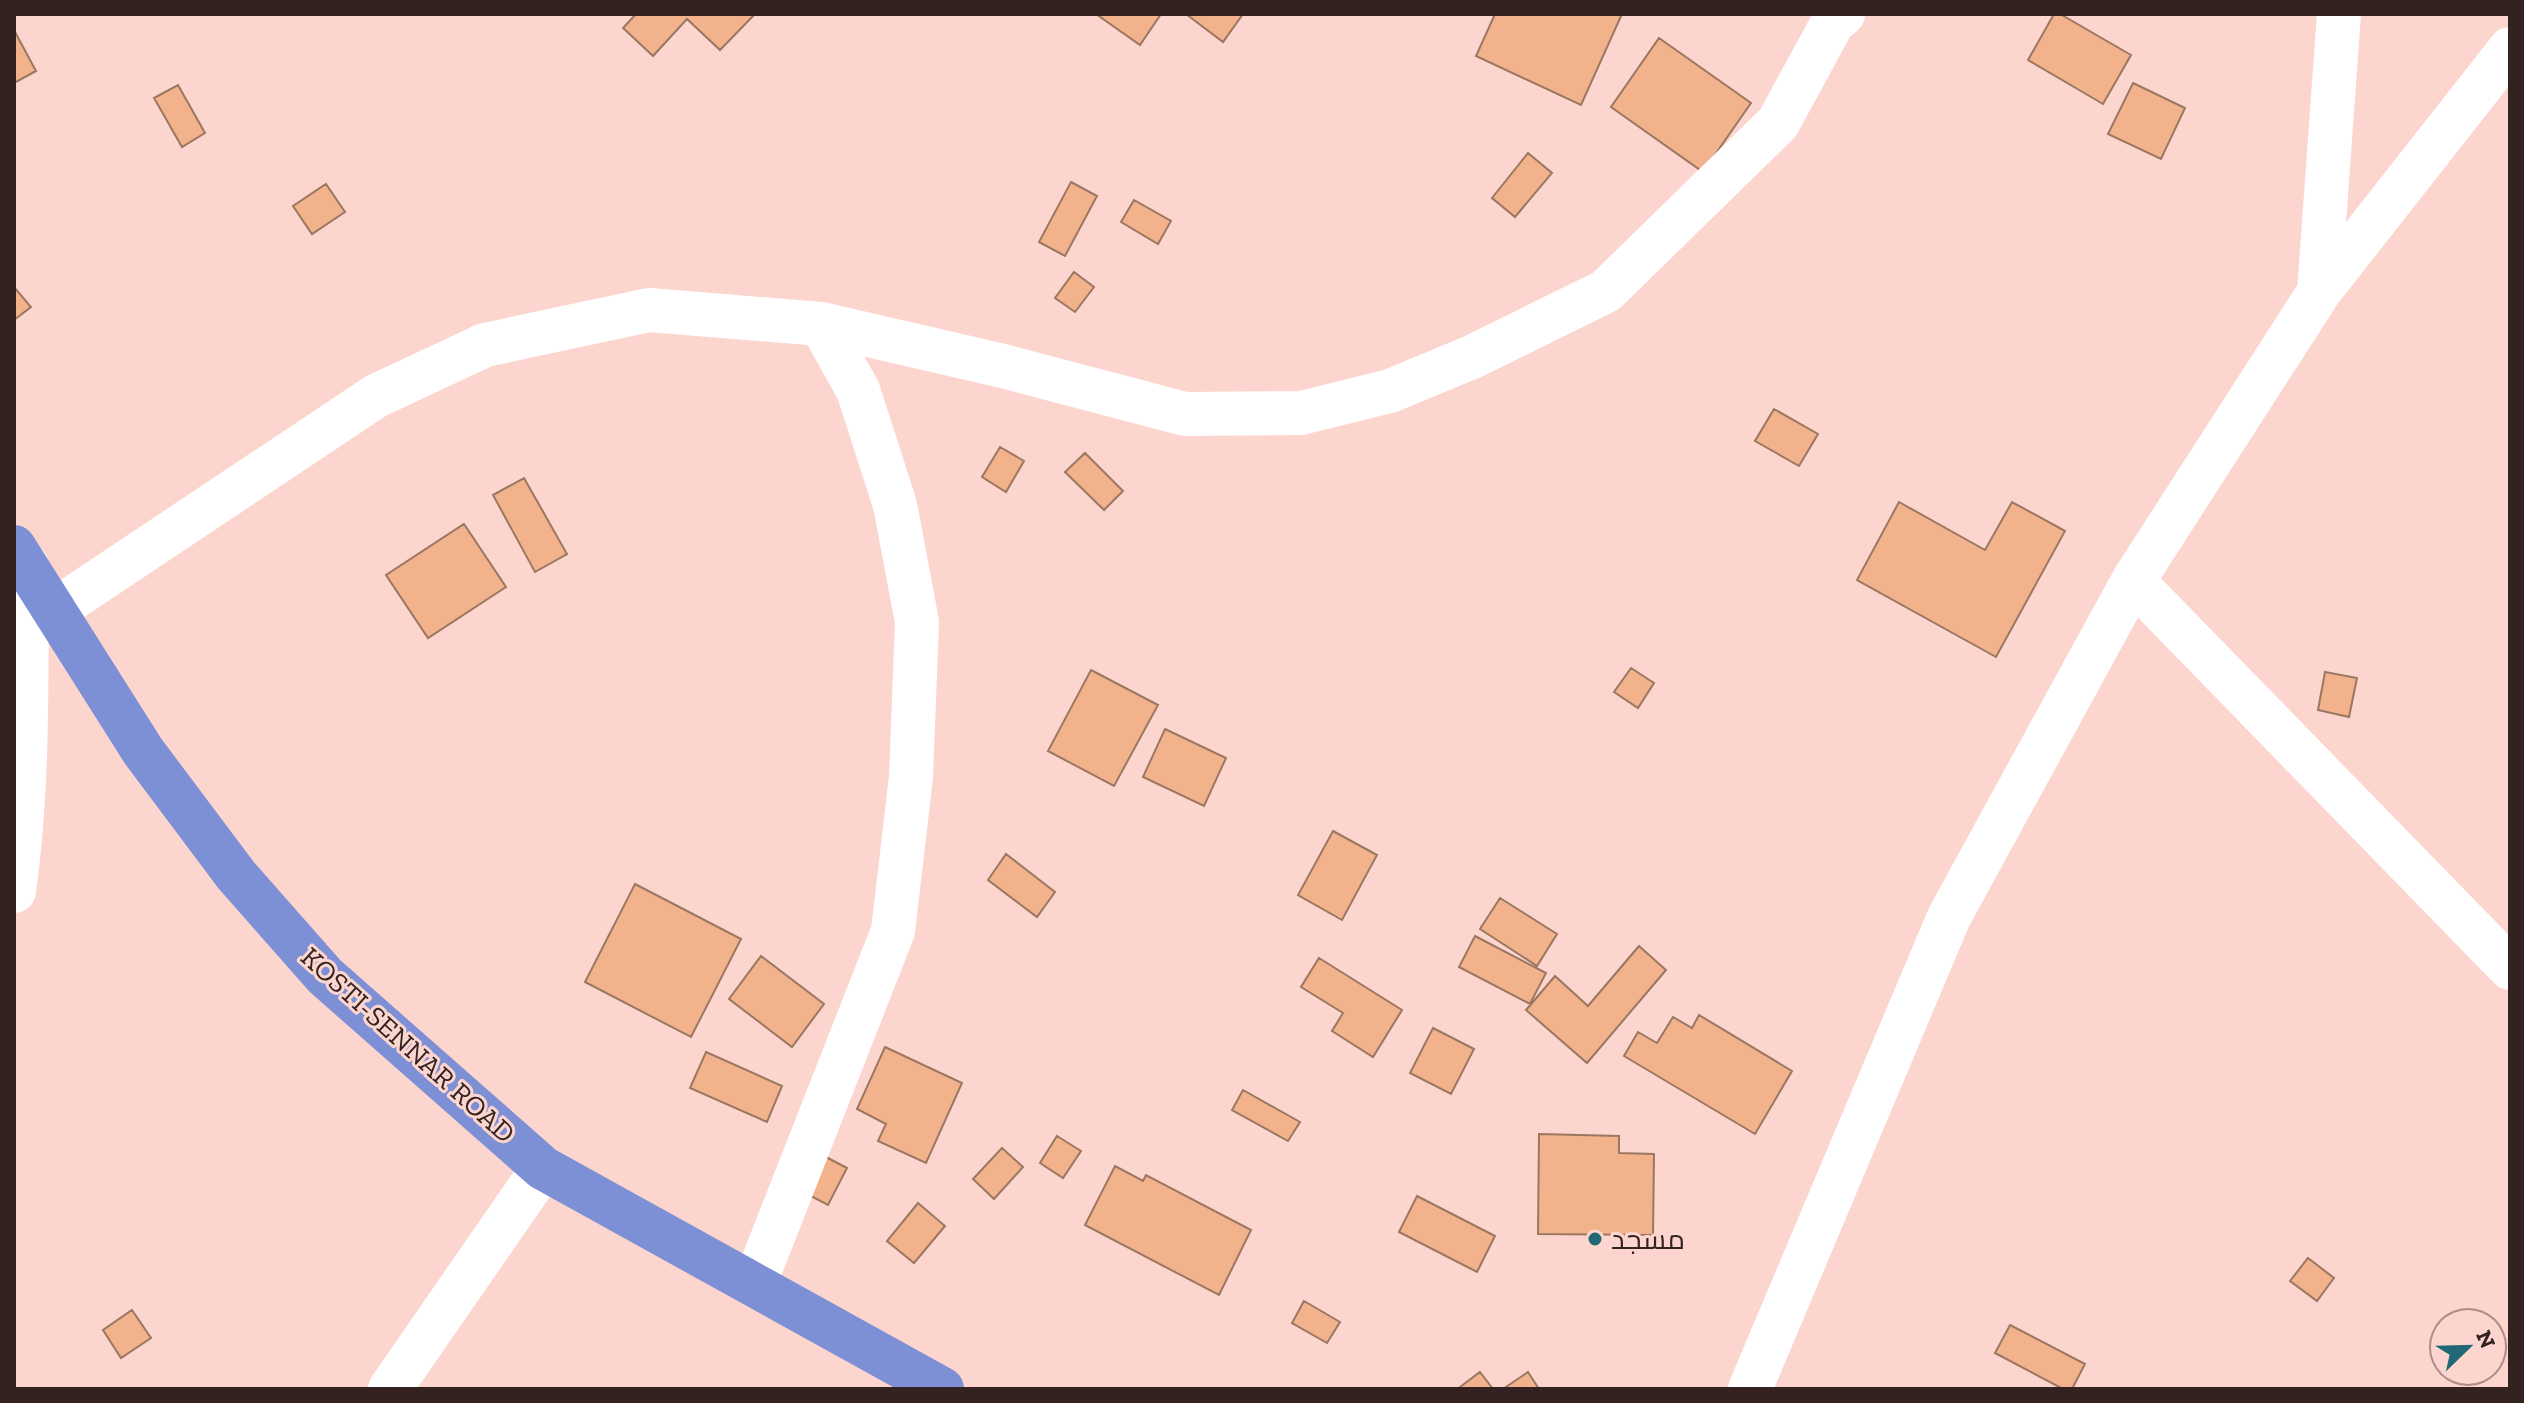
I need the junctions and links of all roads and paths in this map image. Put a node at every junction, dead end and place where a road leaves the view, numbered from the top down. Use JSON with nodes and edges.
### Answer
{"nodes":[{"id":1,"x":1843,"y":14,"type":"edge"},
{"id":2,"x":2339,"y":14,"type":"edge"},
{"id":3,"x":2510,"y":49,"type":"edge"},
{"id":4,"x":2319,"y":292,"type":"junction"},
{"id":5,"x":821,"y":324,"type":"junction"},
{"id":6,"x":21,"y":557,"type":"edge"},
{"id":7,"x":2133,"y":581,"type":"junction"},
{"id":8,"x":55,"y":610,"type":"junction"},
{"id":9,"x":14,"y":891,"type":"edge"},
{"id":10,"x":2510,"y":968,"type":"edge"},
{"id":11,"x":543,"y":1168,"type":"junction"},
{"id":12,"x":754,"y":1285,"type":"junction"},
{"id":13,"x":390,"y":1389,"type":"edge"},
{"id":14,"x":942,"y":1389,"type":"edge"},
{"id":15,"x":1750,"y":1389,"type":"edge"}],
"edges":[{"from":1,"to":5,"type":"street"},
{"from":2,"to":4,"type":"street"},
{"from":3,"to":4,"type":"street"},
{"from":4,"to":7,"type":"street"},
{"from":5,"to":8,"type":"street"},
{"from":5,"to":12,"type":"street"},
{"from":6,"to":8,"type":"highway","name":"KOSTI-SENNAR ROAD"},
{"from":6,"to":9,"type":"street"},
{"from":7,"to":10,"type":"street"},
{"from":7,"to":15,"type":"street"},
{"from":8,"to":11,"type":"highway","name":"KOSTI-SENNAR ROAD"},
{"from":11,"to":12,"type":"highway","name":"KOSTI-SENNAR ROAD"},
{"from":11,"to":13,"type":"street"},
{"from":12,"to":14,"type":"highway","name":"KOSTI-SENNAR ROAD"}]}
